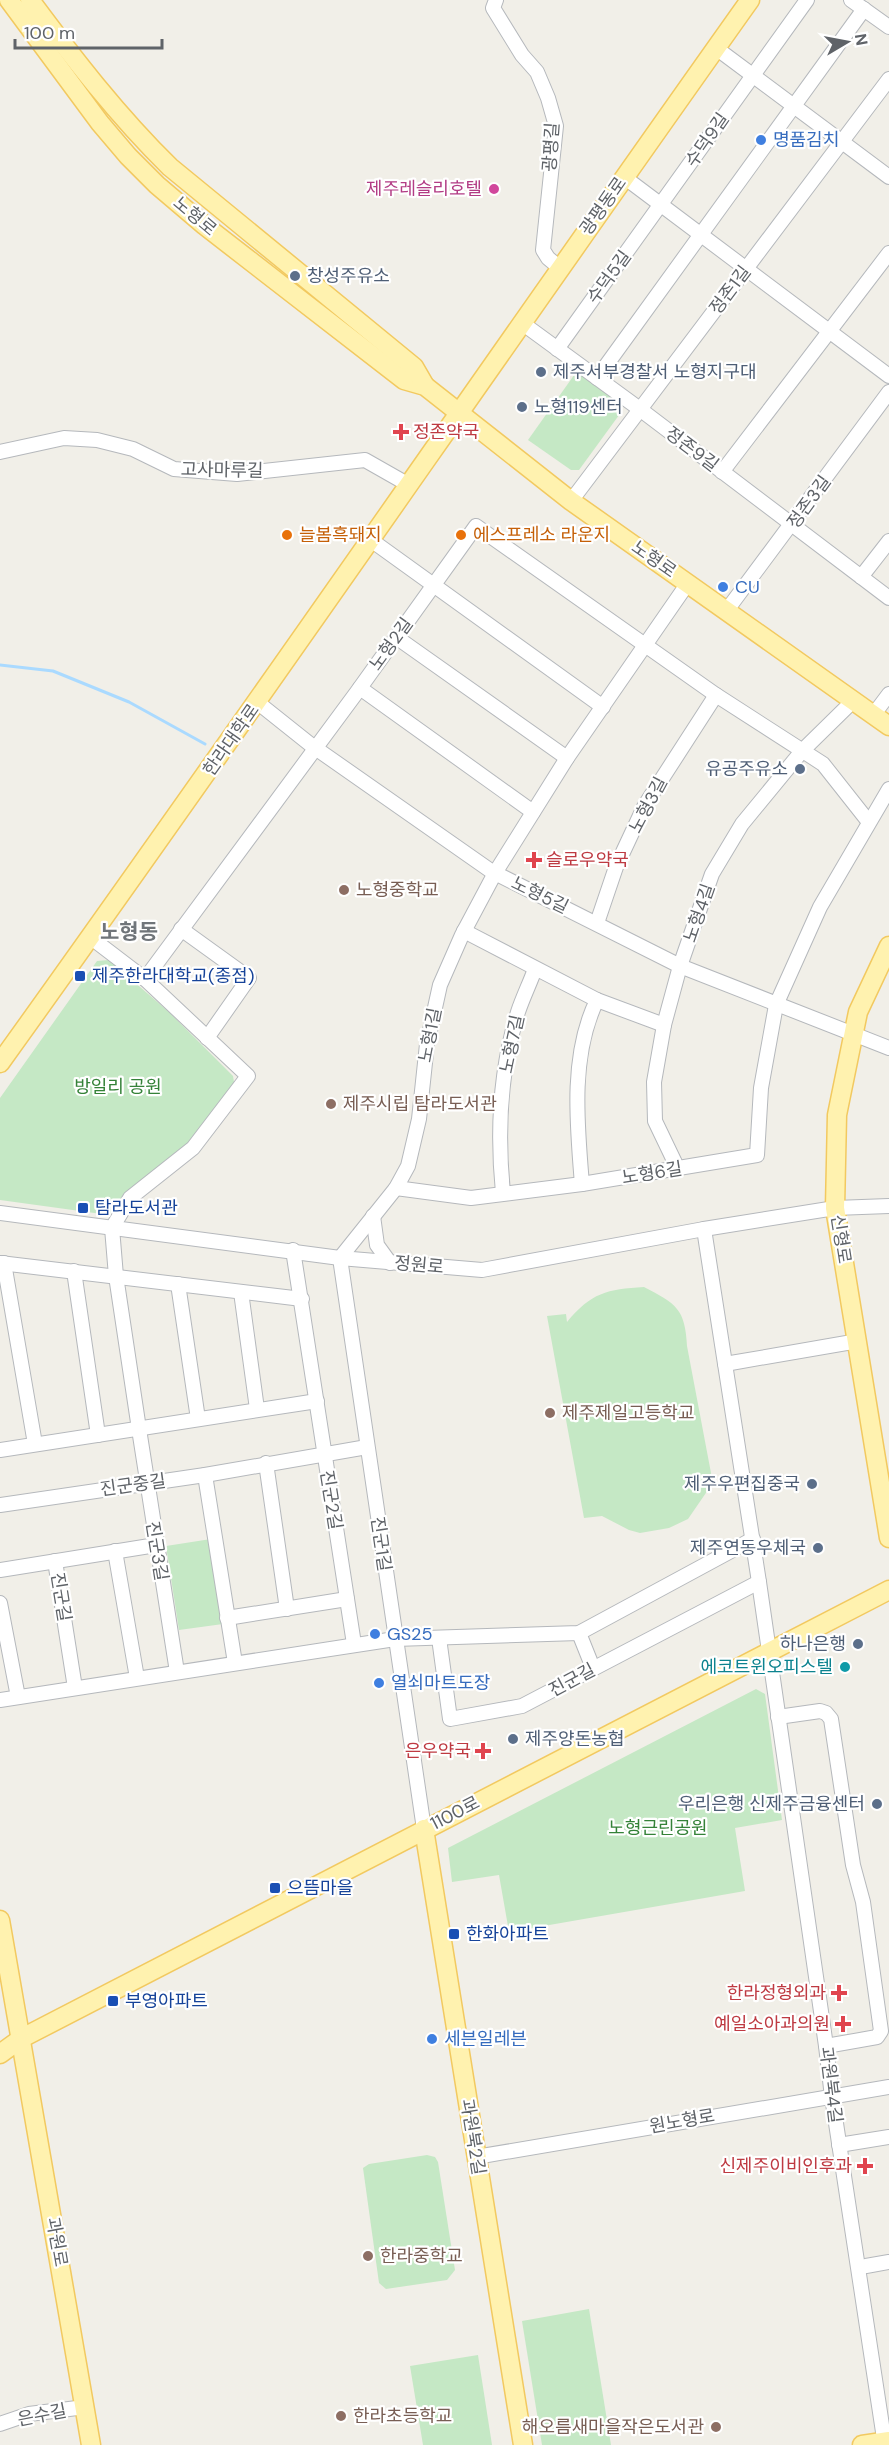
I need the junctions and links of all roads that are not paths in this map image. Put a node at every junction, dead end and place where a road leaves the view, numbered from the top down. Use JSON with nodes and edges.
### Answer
{"nodes":[{"id":1,"x":9,"y":0,"type":"edge"},
{"id":2,"x":30,"y":0,"type":"edge"},
{"id":3,"x":496,"y":0,"type":"edge"},
{"id":4,"x":750,"y":0,"type":"edge"},
{"id":5,"x":807,"y":0,"type":"edge"},
{"id":6,"x":851,"y":0,"type":"edge"},
{"id":7,"x":864,"y":9,"type":"junction"},
{"id":8,"x":889,"y":27,"type":"edge"},
{"id":9,"x":716,"y":48,"type":"junction"},
{"id":10,"x":753,"y":75,"type":"junction"},
{"id":11,"x":889,"y":79,"type":"edge"},
{"id":12,"x":794,"y":106,"type":"junction"},
{"id":13,"x":842,"y":141,"type":"junction"},
{"id":14,"x":624,"y":177,"type":"junction"},
{"id":15,"x":889,"y":177,"type":"edge"},
{"id":16,"x":661,"y":205,"type":"junction"},
{"id":17,"x":700,"y":233,"type":"junction"},
{"id":18,"x":889,"y":253,"type":"edge"},
{"id":19,"x":560,"y":268,"type":"junction"},
{"id":20,"x":747,"y":268,"type":"junction"},
{"id":21,"x":522,"y":322,"type":"junction"},
{"id":22,"x":829,"y":331,"type":"junction"},
{"id":23,"x":557,"y":349,"type":"junction"},
{"id":24,"x":889,"y":376,"type":"edge"},
{"id":25,"x":597,"y":378,"type":"junction"},
{"id":26,"x":425,"y":386,"type":"junction"},
{"id":27,"x":889,"y":392,"type":"edge"},
{"id":28,"x":641,"y":410,"type":"junction"},
{"id":29,"x":457,"y":413,"type":"junction"},
{"id":30,"x":0,"y":452,"type":"edge"},
{"id":31,"x":722,"y":472,"type":"junction"},
{"id":32,"x":409,"y":485,"type":"junction"},
{"id":33,"x":571,"y":501,"type":"junction"},
{"id":34,"x":792,"y":525,"type":"junction"},
{"id":35,"x":371,"y":540,"type":"junction"},
{"id":36,"x":889,"y":541,"type":"edge"},
{"id":37,"x":861,"y":577,"type":"junction"},
{"id":38,"x":688,"y":583,"type":"junction"},
{"id":39,"x":434,"y":585,"type":"junction"},
{"id":40,"x":889,"y":598,"type":"edge"},
{"id":41,"x":727,"y":610,"type":"junction"},
{"id":42,"x":396,"y":637,"type":"junction"},
{"id":43,"x":645,"y":646,"type":"junction"},
{"id":44,"x":360,"y":688,"type":"junction"},
{"id":45,"x":889,"y":694,"type":"edge"},
{"id":46,"x":716,"y":695,"type":"junction"},
{"id":47,"x":854,"y":700,"type":"junction"},
{"id":48,"x":257,"y":702,"type":"junction"},
{"id":49,"x":603,"y":707,"type":"junction"},
{"id":50,"x":874,"y":714,"type":"junction"},
{"id":51,"x":889,"y":726,"type":"edge"},
{"id":52,"x":315,"y":748,"type":"junction"},
{"id":53,"x":802,"y":751,"type":"junction"},
{"id":54,"x":567,"y":758,"type":"junction"},
{"id":55,"x":889,"y":789,"type":"edge"},
{"id":56,"x":533,"y":812,"type":"junction"},
{"id":57,"x":868,"y":822,"type":"junction"},
{"id":58,"x":495,"y":873,"type":"junction"},
{"id":59,"x":597,"y":923,"type":"junction"},
{"id":60,"x":182,"y":929,"type":"junction"},
{"id":61,"x":464,"y":931,"type":"junction"},
{"id":62,"x":90,"y":937,"type":"junction"},
{"id":63,"x":889,"y":946,"type":"edge"},
{"id":64,"x":680,"y":966,"type":"junction"},
{"id":65,"x":535,"y":969,"type":"junction"},
{"id":66,"x":144,"y":980,"type":"junction"},
{"id":67,"x":597,"y":1000,"type":"junction"},
{"id":68,"x":776,"y":1005,"type":"junction"},
{"id":69,"x":664,"y":1025,"type":"junction"},
{"id":70,"x":854,"y":1033,"type":"junction"},
{"id":71,"x":207,"y":1038,"type":"junction"},
{"id":72,"x":889,"y":1048,"type":"edge"},
{"id":73,"x":0,"y":1063,"type":"edge"},
{"id":74,"x":678,"y":1169,"type":"junction"},
{"id":75,"x":582,"y":1184,"type":"junction"},
{"id":76,"x":396,"y":1188,"type":"junction"},
{"id":77,"x":503,"y":1193,"type":"junction"},
{"id":78,"x":889,"y":1206,"type":"edge"},
{"id":79,"x":836,"y":1208,"type":"junction"},
{"id":80,"x":0,"y":1213,"type":"edge"},
{"id":81,"x":373,"y":1216,"type":"junction"},
{"id":82,"x":112,"y":1228,"type":"junction"},
{"id":83,"x":704,"y":1229,"type":"junction"},
{"id":84,"x":293,"y":1250,"type":"junction"},
{"id":85,"x":340,"y":1258,"type":"junction"},
{"id":86,"x":2,"y":1263,"type":"edge"},
{"id":87,"x":390,"y":1263,"type":"junction"},
{"id":88,"x":74,"y":1271,"type":"junction"},
{"id":89,"x":116,"y":1276,"type":"junction"},
{"id":90,"x":178,"y":1284,"type":"junction"},
{"id":91,"x":241,"y":1292,"type":"junction"},
{"id":92,"x":302,"y":1299,"type":"junction"},
{"id":93,"x":858,"y":1341,"type":"junction"},
{"id":94,"x":725,"y":1365,"type":"junction"},
{"id":95,"x":317,"y":1401,"type":"junction"},
{"id":96,"x":257,"y":1409,"type":"junction"},
{"id":97,"x":198,"y":1419,"type":"junction"},
{"id":98,"x":139,"y":1429,"type":"junction"},
{"id":99,"x":98,"y":1435,"type":"junction"},
{"id":100,"x":35,"y":1444,"type":"junction"},
{"id":101,"x":367,"y":1447,"type":"junction"},
{"id":102,"x":0,"y":1450,"type":"edge"},
{"id":103,"x":324,"y":1453,"type":"junction"},
{"id":104,"x":266,"y":1463,"type":"junction"},
{"id":105,"x":884,"y":1472,"type":"edge"},
{"id":106,"x":205,"y":1475,"type":"junction"},
{"id":107,"x":147,"y":1482,"type":"junction"},
{"id":108,"x":0,"y":1505,"type":"edge"},
{"id":109,"x":889,"y":1538,"type":"edge"},
{"id":110,"x":753,"y":1539,"type":"junction"},
{"id":111,"x":156,"y":1545,"type":"junction"},
{"id":112,"x":115,"y":1551,"type":"junction"},
{"id":113,"x":55,"y":1561,"type":"junction"},
{"id":114,"x":0,"y":1569,"type":"edge"},
{"id":115,"x":759,"y":1582,"type":"junction"},
{"id":116,"x":889,"y":1590,"type":"edge"},
{"id":117,"x":347,"y":1599,"type":"junction"},
{"id":118,"x":0,"y":1603,"type":"edge"},
{"id":119,"x":287,"y":1609,"type":"junction"},
{"id":120,"x":228,"y":1618,"type":"junction"},
{"id":121,"x":579,"y":1633,"type":"junction"},
{"id":122,"x":439,"y":1638,"type":"junction"},
{"id":123,"x":394,"y":1639,"type":"junction"},
{"id":124,"x":354,"y":1644,"type":"junction"},
{"id":125,"x":769,"y":1653,"type":"junction"},
{"id":126,"x":235,"y":1663,"type":"junction"},
{"id":127,"x":593,"y":1668,"type":"junction"},
{"id":128,"x":177,"y":1672,"type":"junction"},
{"id":129,"x":137,"y":1678,"type":"junction"},
{"id":130,"x":75,"y":1688,"type":"junction"},
{"id":131,"x":18,"y":1697,"type":"junction"},
{"id":132,"x":0,"y":1700,"type":"edge"},
{"id":133,"x":778,"y":1717,"type":"junction"},
{"id":134,"x":424,"y":1829,"type":"junction"},
{"id":135,"x":0,"y":1920,"type":"edge"},
{"id":136,"x":22,"y":2038,"type":"junction"},
{"id":137,"x":0,"y":2042,"type":"edge"},
{"id":138,"x":826,"y":2046,"type":"junction"},
{"id":139,"x":0,"y":2054,"type":"edge"},
{"id":140,"x":889,"y":2087,"type":"edge"},
{"id":141,"x":832,"y":2097,"type":"junction"},
{"id":142,"x":889,"y":2137,"type":"edge"},
{"id":143,"x":839,"y":2145,"type":"junction"},
{"id":144,"x":476,"y":2157,"type":"junction"},
{"id":145,"x":889,"y":2262,"type":"edge"},
{"id":146,"x":866,"y":2266,"type":"dead end"},
{"id":147,"x":883,"y":2387,"type":"edge"},
{"id":148,"x":85,"y":2407,"type":"junction"},
{"id":149,"x":0,"y":2424,"type":"edge"},
{"id":150,"x":886,"y":2442,"type":"edge"},
{"id":151,"x":92,"y":2445,"type":"edge"},
{"id":152,"x":523,"y":2445,"type":"edge"},
{"id":153,"x":862,"y":2445,"type":"edge"}],
"edges":[{"from":1,"to":26,"type":"main road","name":"노형로"},
{"from":2,"to":26,"type":"main road","name":"노형로"},
{"from":3,"to":19,"type":"street","name":"광평길"},
{"from":4,"to":9,"type":"main road","name":"광평동로"},
{"from":5,"to":10,"type":"street","name":"수덕9길"},
{"from":6,"to":7,"type":"street"},
{"from":7,"to":8,"type":"street"},
{"from":7,"to":12,"type":"street"},
{"from":9,"to":10,"type":"street"},
{"from":9,"to":14,"type":"main road","name":"광평동로"},
{"from":10,"to":12,"type":"street"},
{"from":10,"to":16,"type":"street","name":"수덕9길"},
{"from":11,"to":13,"type":"street","name":"정존1길"},
{"from":12,"to":13,"type":"street"},
{"from":12,"to":17,"type":"street"},
{"from":13,"to":15,"type":"street"},
{"from":13,"to":20,"type":"street","name":"정존1길"},
{"from":14,"to":16,"type":"street"},
{"from":14,"to":19,"type":"main road","name":"광평동로"},
{"from":16,"to":17,"type":"street"},
{"from":16,"to":23,"type":"street","name":"수덕5길"},
{"from":17,"to":20,"type":"street"},
{"from":17,"to":25,"type":"street"},
{"from":18,"to":22,"type":"street"},
{"from":19,"to":21,"type":"main road","name":"광평동로"},
{"from":20,"to":22,"type":"street"},
{"from":20,"to":28,"type":"street","name":"정존1길"},
{"from":21,"to":23,"type":"street","name":"정존9길"},
{"from":21,"to":29,"type":"main road","name":"광평동로"},
{"from":22,"to":24,"type":"street"},
{"from":22,"to":31,"type":"street"},
{"from":23,"to":25,"type":"street","name":"정존9길"},
{"from":25,"to":28,"type":"street","name":"정존9길"},
{"from":26,"to":29,"type":"main road","name":"노형로"},
{"from":27,"to":34,"type":"street","name":"정존3길"},
{"from":28,"to":31,"type":"street","name":"정존9길"},
{"from":28,"to":33,"type":"street","name":"정존1길"},
{"from":29,"to":32,"type":"main road","name":"한라대학로"},
{"from":29,"to":33,"type":"main road","name":"노형로"},
{"from":30,"to":32,"type":"street","name":"고사마루길"},
{"from":31,"to":34,"type":"street","name":"정존9길"},
{"from":32,"to":35,"type":"main road","name":"한라대학로"},
{"from":33,"to":38,"type":"main road","name":"노형로"},
{"from":34,"to":37,"type":"street","name":"정존9길"},
{"from":34,"to":41,"type":"street","name":"정존3길"},
{"from":35,"to":39,"type":"street"},
{"from":35,"to":48,"type":"main road","name":"한라대학로"},
{"from":36,"to":37,"type":"street"},
{"from":37,"to":40,"type":"street","name":"정존9길"},
{"from":38,"to":41,"type":"main road","name":"노형로"},
{"from":38,"to":43,"type":"street","name":"노형1길"},
{"from":39,"to":42,"type":"street","name":"노형2길"},
{"from":39,"to":43,"type":"street","name":"노형2길"},
{"from":39,"to":49,"type":"street"},
{"from":41,"to":47,"type":"main road","name":"노형로"},
{"from":42,"to":44,"type":"street","name":"노형2길"},
{"from":42,"to":54,"type":"street"},
{"from":43,"to":46,"type":"street"},
{"from":43,"to":49,"type":"street","name":"노형1길"},
{"from":44,"to":52,"type":"street","name":"노형2길"},
{"from":44,"to":56,"type":"street"},
{"from":45,"to":50,"type":"street"},
{"from":46,"to":53,"type":"street"},
{"from":46,"to":59,"type":"street","name":"노형3길"},
{"from":47,"to":50,"type":"main road","name":"노형로"},
{"from":47,"to":53,"type":"street","name":"노형4길"},
{"from":48,"to":52,"type":"street","name":"노형5길"},
{"from":48,"to":62,"type":"main road","name":"한라대학로"},
{"from":49,"to":54,"type":"street","name":"노형1길"},
{"from":50,"to":51,"type":"main road","name":"노형로"},
{"from":52,"to":58,"type":"street","name":"노형5길"},
{"from":52,"to":60,"type":"street","name":"노형2길"},
{"from":53,"to":57,"type":"street"},
{"from":53,"to":64,"type":"street","name":"노형4길"},
{"from":54,"to":56,"type":"street","name":"노형1길"},
{"from":55,"to":57,"type":"street"},
{"from":56,"to":58,"type":"street","name":"노형1길"},
{"from":57,"to":68,"type":"street"},
{"from":58,"to":59,"type":"street","name":"노형5길"},
{"from":58,"to":61,"type":"street","name":"노형1길"},
{"from":59,"to":64,"type":"street","name":"노형5길"},
{"from":60,"to":66,"type":"street","name":"노형2길"},
{"from":60,"to":71,"type":"street"},
{"from":61,"to":65,"type":"street"},
{"from":61,"to":76,"type":"street","name":"노형1길"},
{"from":62,"to":66,"type":"street"},
{"from":62,"to":73,"type":"main road","name":"한라대학로"},
{"from":63,"to":70,"type":"main road","name":"신형로"},
{"from":64,"to":68,"type":"street","name":"노형5길"},
{"from":64,"to":69,"type":"street","name":"노형4길"},
{"from":65,"to":67,"type":"street"},
{"from":65,"to":77,"type":"street","name":"노형7길"},
{"from":66,"to":71,"type":"street"},
{"from":67,"to":69,"type":"street"},
{"from":67,"to":75,"type":"street"},
{"from":68,"to":70,"type":"street","name":"노형5길"},
{"from":68,"to":74,"type":"street","name":"노형6길"},
{"from":69,"to":74,"type":"street","name":"노형4길"},
{"from":70,"to":72,"type":"street","name":"노형5길"},
{"from":70,"to":79,"type":"main road","name":"신형로"},
{"from":71,"to":82,"type":"street"},
{"from":74,"to":75,"type":"street","name":"노형6길"},
{"from":75,"to":77,"type":"street","name":"노형6길"},
{"from":76,"to":77,"type":"street","name":"노형6길"},
{"from":76,"to":81,"type":"street","name":"노형1길"},
{"from":78,"to":79,"type":"street","name":"정원로"},
{"from":79,"to":83,"type":"street","name":"정원로"},
{"from":79,"to":93,"type":"main road","name":"신형로"},
{"from":80,"to":82,"type":"street","name":"정원로"},
{"from":81,"to":85,"type":"street","name":"노형1길"},
{"from":81,"to":87,"type":"street"},
{"from":82,"to":84,"type":"street","name":"정원로"},
{"from":82,"to":89,"type":"street","name":"진군3길"},
{"from":83,"to":87,"type":"street","name":"정원로"},
{"from":83,"to":94,"type":"street"},
{"from":84,"to":85,"type":"street","name":"정원로"},
{"from":84,"to":92,"type":"street","name":"진군2길"},
{"from":85,"to":87,"type":"street","name":"정원로"},
{"from":85,"to":101,"type":"street","name":"진군1길"},
{"from":86,"to":88,"type":"street"},
{"from":86,"to":100,"type":"street"},
{"from":88,"to":89,"type":"street"},
{"from":88,"to":99,"type":"street"},
{"from":89,"to":90,"type":"street"},
{"from":89,"to":98,"type":"street","name":"진군3길"},
{"from":90,"to":91,"type":"street"},
{"from":90,"to":97,"type":"street"},
{"from":91,"to":92,"type":"street"},
{"from":91,"to":96,"type":"street"},
{"from":92,"to":95,"type":"street","name":"진군2길"},
{"from":93,"to":94,"type":"street"},
{"from":93,"to":105,"type":"main road","name":"신형로"},
{"from":94,"to":110,"type":"street"},
{"from":95,"to":96,"type":"street"},
{"from":95,"to":103,"type":"street","name":"진군2길"},
{"from":96,"to":97,"type":"street"},
{"from":97,"to":98,"type":"street"},
{"from":98,"to":99,"type":"street"},
{"from":98,"to":107,"type":"street","name":"진군3길"},
{"from":99,"to":100,"type":"street"},
{"from":100,"to":102,"type":"street"},
{"from":101,"to":103,"type":"street","name":"진군중길"},
{"from":101,"to":123,"type":"street","name":"진군1길"},
{"from":103,"to":104,"type":"street","name":"진군중길"},
{"from":103,"to":117,"type":"street","name":"진군2길"},
{"from":104,"to":106,"type":"street","name":"진군중길"},
{"from":104,"to":119,"type":"street"},
{"from":105,"to":109,"type":"main road","name":"신형로"},
{"from":106,"to":107,"type":"street","name":"진군중길"},
{"from":106,"to":120,"type":"street"},
{"from":107,"to":108,"type":"street","name":"진군중길"},
{"from":107,"to":111,"type":"street","name":"진군3길"},
{"from":110,"to":115,"type":"street"},
{"from":110,"to":121,"type":"street"},
{"from":111,"to":112,"type":"street"},
{"from":111,"to":128,"type":"street","name":"진군3길"},
{"from":112,"to":113,"type":"street"},
{"from":112,"to":129,"type":"street"},
{"from":113,"to":114,"type":"street","name":"진군길"},
{"from":113,"to":130,"type":"street","name":"진군길"},
{"from":115,"to":125,"type":"street"},
{"from":115,"to":127,"type":"street","name":"진군길"},
{"from":116,"to":125,"type":"main road","name":"1100로"},
{"from":117,"to":119,"type":"street"},
{"from":117,"to":124,"type":"street","name":"진군2길"},
{"from":118,"to":131,"type":"street"},
{"from":119,"to":120,"type":"street"},
{"from":120,"to":126,"type":"street"},
{"from":121,"to":122,"type":"street"},
{"from":121,"to":127,"type":"street"},
{"from":122,"to":123,"type":"street"},
{"from":122,"to":127,"type":"street","name":"진군길"},
{"from":123,"to":124,"type":"street"},
{"from":123,"to":134,"type":"street","name":"진군1길"},
{"from":124,"to":126,"type":"street"},
{"from":125,"to":133,"type":"street","name":"과원북4길"},
{"from":125,"to":134,"type":"main road","name":"1100로"},
{"from":126,"to":128,"type":"street"},
{"from":128,"to":129,"type":"street"},
{"from":129,"to":130,"type":"street"},
{"from":130,"to":131,"type":"street"},
{"from":131,"to":132,"type":"street"},
{"from":133,"to":138,"type":"street","name":"과원북4길"},
{"from":133,"to":138,"type":"street"},
{"from":134,"to":136,"type":"main road","name":"1100로"},
{"from":134,"to":144,"type":"main road","name":"과원북2길"},
{"from":135,"to":136,"type":"main road"},
{"from":136,"to":137,"type":"main road","name":"1100로"},
{"from":136,"to":139,"type":"main road","name":"1100로"},
{"from":136,"to":148,"type":"main road","name":"과원로"},
{"from":138,"to":141,"type":"street","name":"과원북4길"},
{"from":140,"to":141,"type":"street","name":"원노형로"},
{"from":141,"to":143,"type":"street","name":"과원북4길"},
{"from":141,"to":144,"type":"street","name":"원노형로"},
{"from":142,"to":143,"type":"street"},
{"from":143,"to":147,"type":"street","name":"과원북4길"},
{"from":144,"to":152,"type":"main road","name":"과원북2길"},
{"from":145,"to":146,"type":"street"},
{"from":147,"to":150,"type":"street","name":"과원북4길"},
{"from":148,"to":149,"type":"street","name":"은수길"},
{"from":148,"to":151,"type":"main road","name":"과원로"},
{"from":150,"to":153,"type":"main road"}]}
